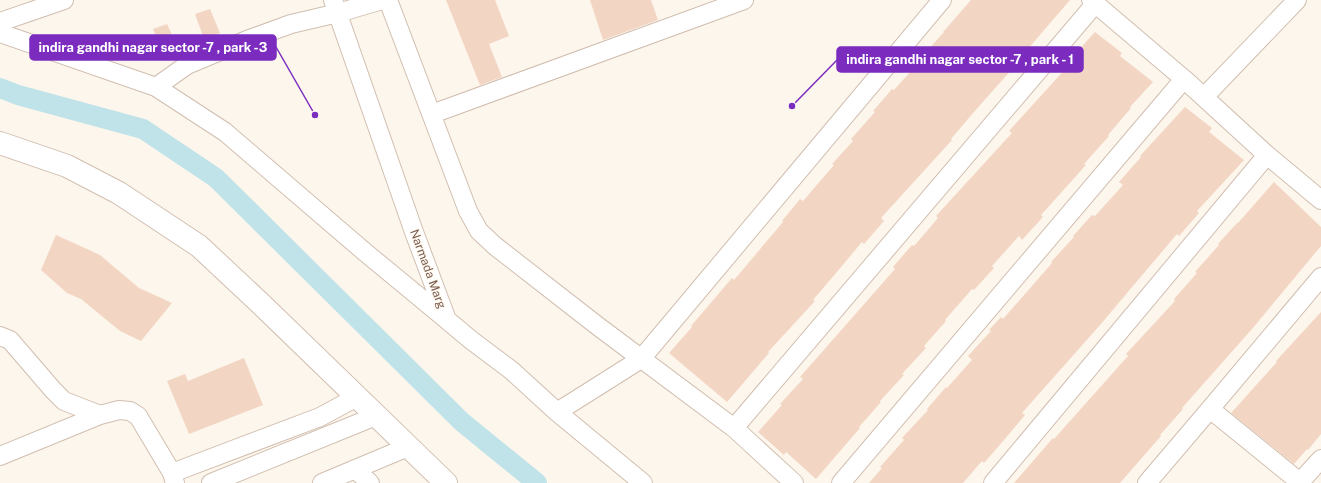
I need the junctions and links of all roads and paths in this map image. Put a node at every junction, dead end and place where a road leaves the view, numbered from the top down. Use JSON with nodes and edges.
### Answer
{"nodes":[{"id":1,"x":64,"y":0,"type":"edge"},
{"id":2,"x":382,"y":0,"type":"edge"},
{"id":3,"x":388,"y":0,"type":"edge"},
{"id":4,"x":744,"y":0,"type":"edge"},
{"id":5,"x":942,"y":0,"type":"edge"},
{"id":6,"x":1297,"y":0,"type":"edge"},
{"id":7,"x":1093,"y":2,"type":"edge"},
{"id":8,"x":335,"y":6,"type":"edge"},
{"id":9,"x":0,"y":22,"type":"edge"},
{"id":10,"x":0,"y":33,"type":"edge"},
{"id":11,"x":1184,"y":79,"type":"junction"},
{"id":12,"x":156,"y":87,"type":"junction"},
{"id":13,"x":1204,"y":97,"type":"junction"},
{"id":14,"x":432,"y":114,"type":"junction"},
{"id":15,"x":0,"y":143,"type":"edge"},
{"id":16,"x":1267,"y":155,"type":"junction"},
{"id":17,"x":1321,"y":200,"type":"edge"},
{"id":18,"x":1321,"y":277,"type":"edge"},
{"id":19,"x":447,"y":320,"type":"junction"},
{"id":20,"x":0,"y":336,"type":"edge"},
{"id":21,"x":641,"y":359,"type":"junction"},
{"id":22,"x":357,"y":397,"type":"junction"},
{"id":23,"x":1210,"y":409,"type":"junction"},
{"id":24,"x":557,"y":412,"type":"junction"},
{"id":25,"x":100,"y":415,"type":"junction"},
{"id":26,"x":376,"y":416,"type":"junction"},
{"id":27,"x":734,"y":428,"type":"junction"},
{"id":28,"x":408,"y":446,"type":"junction"},
{"id":29,"x":0,"y":456,"type":"edge"},
{"id":30,"x":1321,"y":459,"type":"edge"},
{"id":31,"x":355,"y":469,"type":"junction"},
{"id":32,"x":173,"y":478,"type":"edge"},
{"id":33,"x":1148,"y":482,"type":"edge"},
{"id":34,"x":211,"y":483,"type":"edge"},
{"id":35,"x":322,"y":483,"type":"edge"},
{"id":36,"x":370,"y":483,"type":"edge"},
{"id":37,"x":446,"y":483,"type":"edge"},
{"id":38,"x":643,"y":483,"type":"edge"},
{"id":39,"x":794,"y":483,"type":"edge"},
{"id":40,"x":841,"y":483,"type":"edge"},
{"id":41,"x":993,"y":483,"type":"edge"},
{"id":42,"x":1301,"y":483,"type":"edge"}],
"edges":[{"from":1,"to":9,"type":"street"},
{"from":2,"to":8,"type":"street"},
{"from":3,"to":14,"type":"street"},
{"from":4,"to":14,"type":"street"},
{"from":5,"to":21,"type":"street"},
{"from":6,"to":13,"type":"street"},
{"from":7,"to":11,"type":"street"},
{"from":7,"to":27,"type":"street"},
{"from":8,"to":12,"type":"street"},
{"from":8,"to":19,"type":"street","name":"Narmada Marg"},
{"from":10,"to":12,"type":"street"},
{"from":11,"to":13,"type":"street"},
{"from":11,"to":40,"type":"street"},
{"from":12,"to":19,"type":"street"},
{"from":13,"to":16,"type":"street"},
{"from":14,"to":21,"type":"street"},
{"from":15,"to":22,"type":"street"},
{"from":16,"to":17,"type":"street"},
{"from":16,"to":41,"type":"street"},
{"from":18,"to":23,"type":"street"},
{"from":19,"to":24,"type":"street","name":"Narmada Marg"},
{"from":20,"to":25,"type":"street"},
{"from":21,"to":24,"type":"street"},
{"from":21,"to":27,"type":"street"},
{"from":22,"to":26,"type":"street"},
{"from":22,"to":32,"type":"street"},
{"from":23,"to":33,"type":"street"},
{"from":23,"to":42,"type":"street"},
{"from":24,"to":38,"type":"street","name":"Narmada Marg"},
{"from":25,"to":29,"type":"street"},
{"from":25,"to":32,"type":"street"},
{"from":26,"to":28,"type":"street"},
{"from":26,"to":34,"type":"street"},
{"from":27,"to":39,"type":"street"},
{"from":28,"to":31,"type":"street"},
{"from":28,"to":37,"type":"street"},
{"from":30,"to":42,"type":"street"},
{"from":31,"to":35,"type":"street"},
{"from":31,"to":36,"type":"street"}]}
